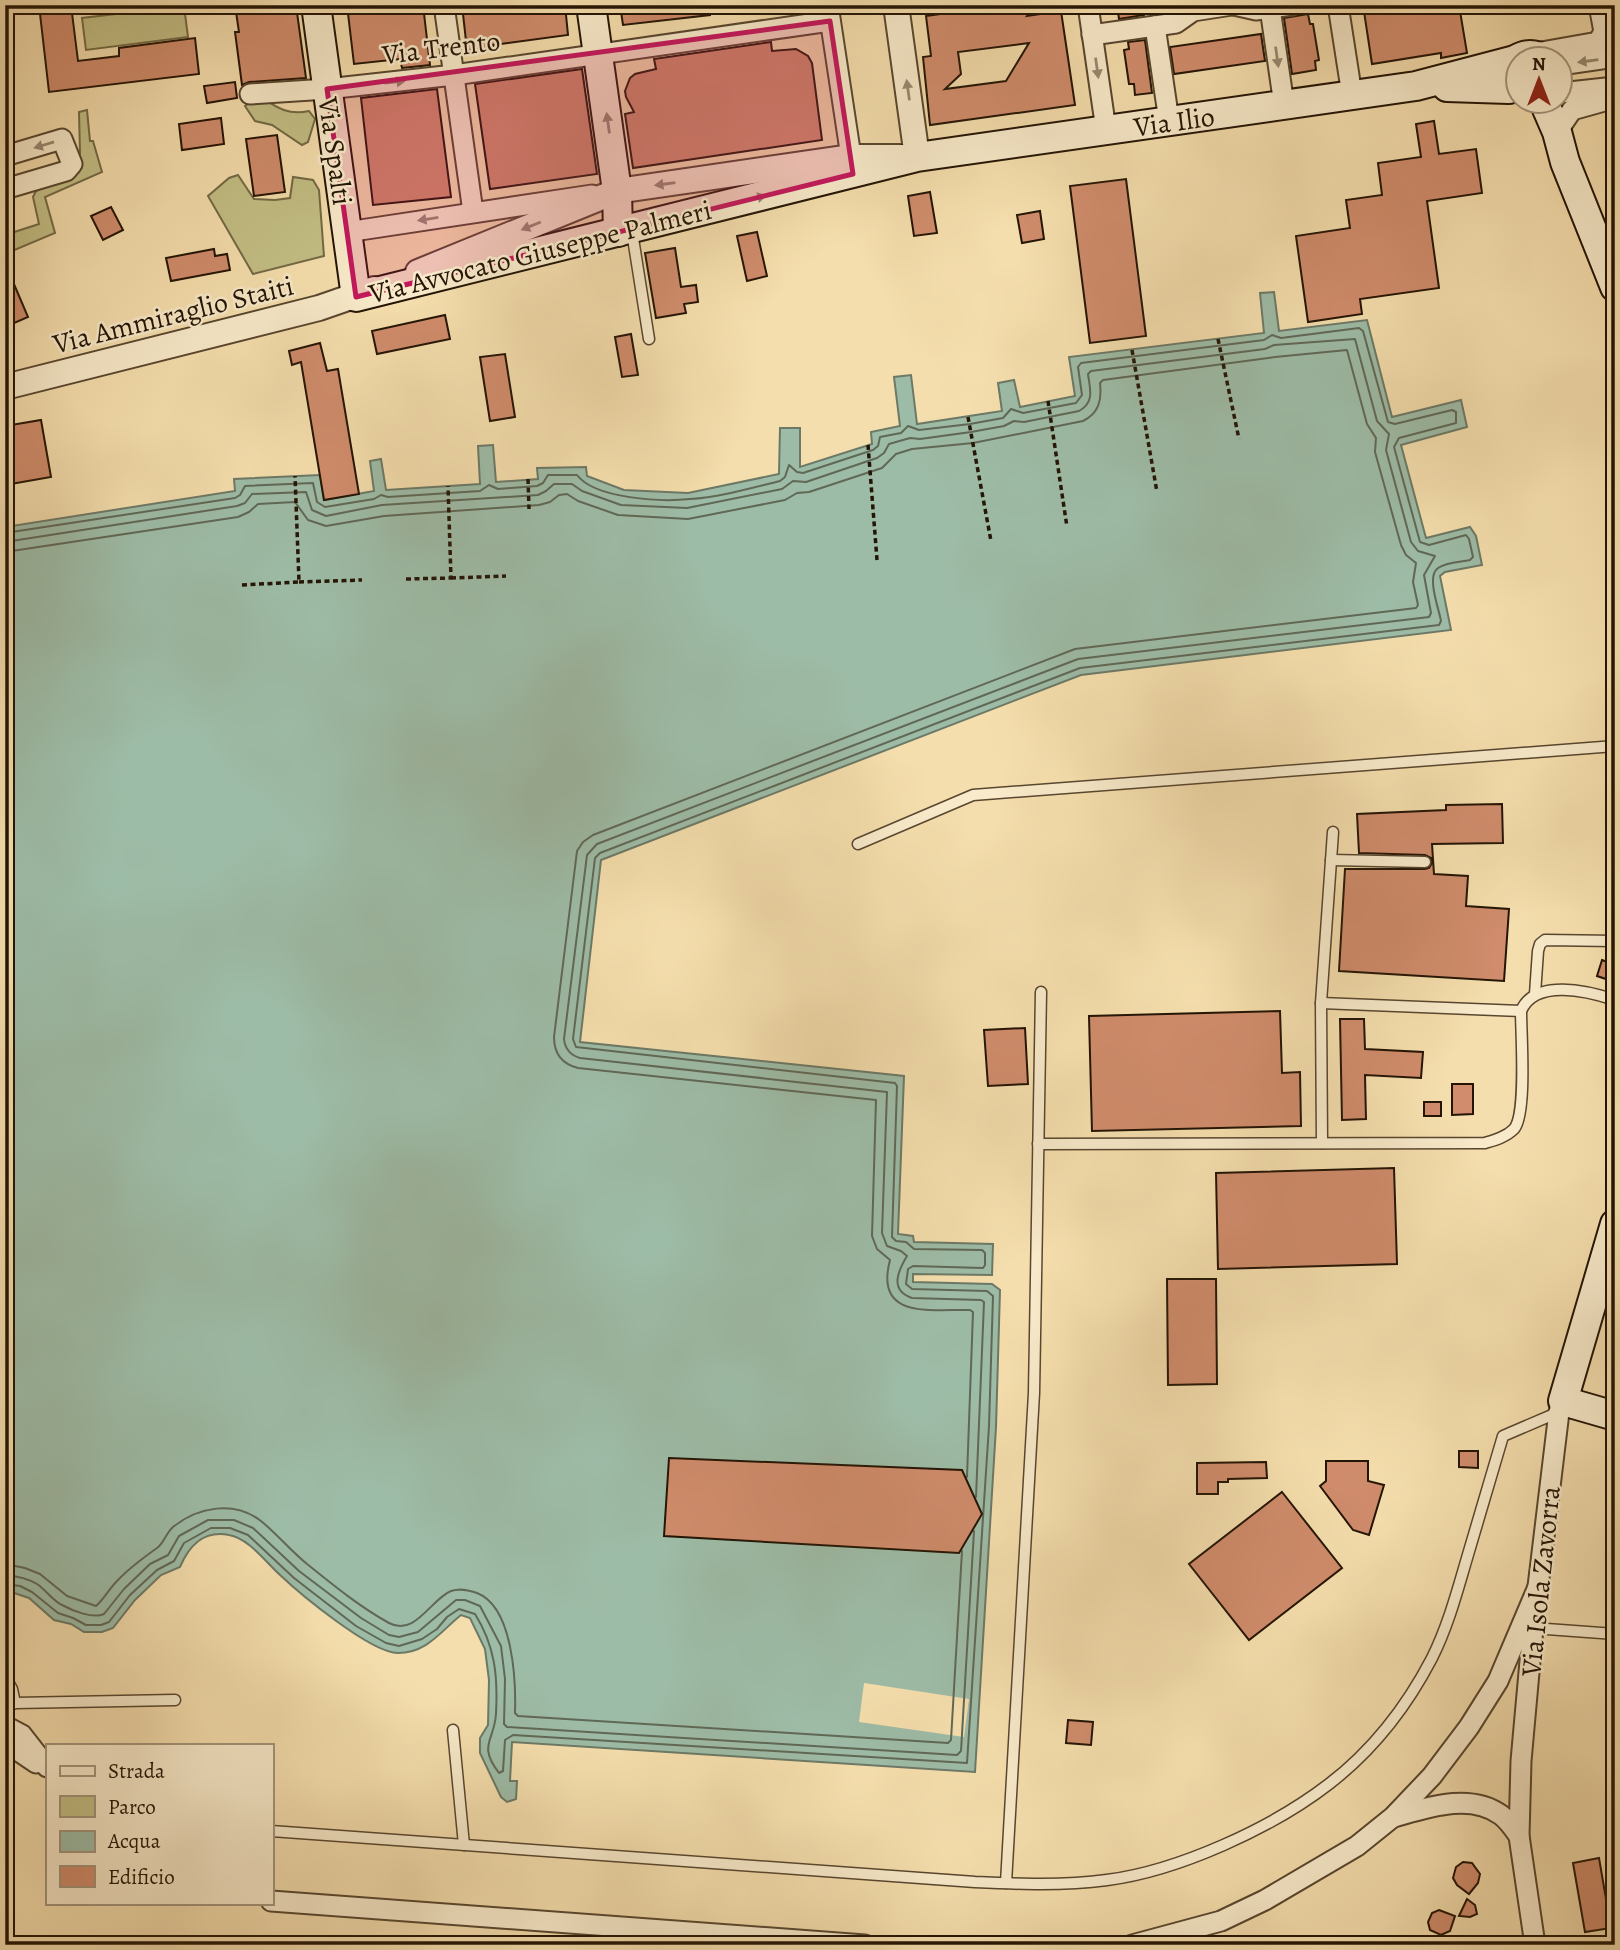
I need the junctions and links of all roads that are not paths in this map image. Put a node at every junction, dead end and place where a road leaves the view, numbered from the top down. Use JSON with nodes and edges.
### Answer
{"nodes":[{"id":1,"x":316,"y":5,"type":"edge"},
{"id":2,"x":444,"y":5,"type":"edge"},
{"id":3,"x":591,"y":5,"type":"edge"},
{"id":4,"x":896,"y":5,"type":"edge"},
{"id":5,"x":1088,"y":5,"type":"edge"},
{"id":6,"x":1233,"y":5,"type":"edge"},
{"id":7,"x":1292,"y":5,"type":"edge"},
{"id":8,"x":1338,"y":5,"type":"edge"},
{"id":9,"x":1600,"y":5,"type":"edge"},
{"id":10,"x":1270,"y":8,"type":"junction"},
{"id":11,"x":829,"y":13,"type":"edge"},
{"id":12,"x":1155,"y":26,"type":"junction"},
{"id":13,"x":1093,"y":35,"type":"junction"},
{"id":14,"x":1574,"y":48,"type":"edge"},
{"id":15,"x":598,"y":54,"type":"junction"},
{"id":16,"x":1615,"y":57,"type":"edge"},
{"id":17,"x":1574,"y":63,"type":"edge"},
{"id":18,"x":1504,"y":64,"type":"edge"},
{"id":19,"x":454,"y":75,"type":"junction"},
{"id":20,"x":1416,"y":86,"type":"junction"},
{"id":21,"x":1615,"y":87,"type":"edge"},
{"id":22,"x":327,"y":89,"type":"junction"},
{"id":23,"x":1574,"y":91,"type":"edge"},
{"id":24,"x":250,"y":94,"type":"dead end"},
{"id":25,"x":1352,"y":95,"type":"junction"},
{"id":26,"x":1504,"y":96,"type":"edge"},
{"id":27,"x":1615,"y":98,"type":"edge"},
{"id":28,"x":1284,"y":105,"type":"junction"},
{"id":29,"x":1532,"y":116,"type":"edge"},
{"id":30,"x":1550,"y":116,"type":"edge"},
{"id":31,"x":1169,"y":121,"type":"junction"},
{"id":32,"x":1106,"y":130,"type":"junction"},
{"id":33,"x":1557,"y":132,"type":"junction"},
{"id":34,"x":5,"y":156,"type":"edge"},
{"id":35,"x":924,"y":156,"type":"junction"},
{"id":36,"x":1565,"y":162,"type":"junction"},
{"id":37,"x":842,"y":167,"type":"junction"},
{"id":38,"x":5,"y":189,"type":"edge"},
{"id":39,"x":617,"y":191,"type":"junction"},
{"id":40,"x":473,"y":212,"type":"junction"},
{"id":41,"x":625,"y":230,"type":"junction"},
{"id":42,"x":347,"y":232,"type":"junction"},
{"id":43,"x":1615,"y":287,"type":"edge"},
{"id":44,"x":356,"y":297,"type":"junction"},
{"id":45,"x":649,"y":339,"type":"dead end"},
{"id":46,"x":5,"y":387,"type":"edge"},
{"id":47,"x":1615,"y":746,"type":"edge"},
{"id":48,"x":1333,"y":832,"type":"dead end"},
{"id":49,"x":858,"y":844,"type":"dead end"},
{"id":50,"x":1331,"y":860,"type":"junction"},
{"id":51,"x":1425,"y":862,"type":"dead end"},
{"id":52,"x":1615,"y":941,"type":"edge"},
{"id":53,"x":1041,"y":992,"type":"dead end"},
{"id":54,"x":1535,"y":994,"type":"junction"},
{"id":55,"x":1615,"y":1000,"type":"edge"},
{"id":56,"x":1321,"y":1003,"type":"junction"},
{"id":57,"x":1521,"y":1011,"type":"junction"},
{"id":58,"x":1322,"y":1143,"type":"junction"},
{"id":59,"x":1038,"y":1144,"type":"junction"},
{"id":60,"x":1615,"y":1224,"type":"edge"},
{"id":61,"x":1561,"y":1406,"type":"junction"},
{"id":62,"x":1615,"y":1416,"type":"edge"},
{"id":63,"x":1538,"y":1587,"type":"junction"},
{"id":64,"x":1533,"y":1629,"type":"junction"},
{"id":65,"x":1615,"y":1634,"type":"edge"},
{"id":66,"x":5,"y":1676,"type":"edge"},
{"id":67,"x":175,"y":1700,"type":"dead end"},
{"id":68,"x":10,"y":1706,"type":"edge"},
{"id":69,"x":5,"y":1726,"type":"edge"},
{"id":70,"x":453,"y":1730,"type":"dead end"},
{"id":71,"x":5,"y":1742,"type":"edge"},
{"id":72,"x":46,"y":1767,"type":"edge"},
{"id":73,"x":46,"y":1767,"type":"edge"},
{"id":74,"x":1393,"y":1817,"type":"junction"},
{"id":75,"x":273,"y":1832,"type":"edge"},
{"id":76,"x":1519,"y":1836,"type":"junction"},
{"id":77,"x":464,"y":1845,"type":"junction"},
{"id":78,"x":1006,"y":1883,"type":"junction"},
{"id":79,"x":273,"y":1901,"type":"edge"},
{"id":80,"x":866,"y":1945,"type":"edge"},
{"id":81,"x":1132,"y":1945,"type":"edge"},
{"id":82,"x":1535,"y":1945,"type":"edge"}],
"edges":[{"from":1,"to":22,"type":"main road","name":"Via Spalti"},
{"from":2,"to":19,"type":"street"},
{"from":3,"to":15,"type":"main road"},
{"from":35,"to":4,"type":"street","one_way":true},
{"from":5,"to":13,"type":"street"},
{"from":6,"to":10,"type":"street"},
{"from":6,"to":12,"type":"street"},
{"from":7,"to":10,"type":"street"},
{"from":8,"to":25,"type":"street"},
{"from":9,"to":14,"type":"street"},
{"from":10,"to":28,"type":"street","one_way":true},
{"from":11,"to":15,"type":"street","name":"Via Trento"},
{"from":11,"to":37,"type":"street"},
{"from":12,"to":13,"type":"street"},
{"from":12,"to":31,"type":"street"},
{"from":13,"to":32,"type":"street","one_way":true},
{"from":15,"to":19,"type":"street","name":"Via Trento"},
{"from":39,"to":15,"type":"main road","one_way":true},
{"from":16,"to":17,"type":"street","one_way":true},
{"from":18,"to":20,"type":"main road","name":"Via Ilio"},
{"from":22,"to":19,"type":"street","name":"Via Trento","one_way":true},
{"from":19,"to":40,"type":"street"},
{"from":20,"to":25,"type":"main road","name":"Via Ilio"},
{"from":20,"to":26,"type":"main road","name":"Via Ilio"},
{"from":21,"to":23,"type":"street"},
{"from":22,"to":24,"type":"street","name":"Via Trento"},
{"from":22,"to":42,"type":"main road","name":"Via Spalti"},
{"from":25,"to":28,"type":"main road","name":"Via Ilio"},
{"from":27,"to":33,"type":"street"},
{"from":28,"to":31,"type":"main road","name":"Via Ilio"},
{"from":29,"to":36,"type":"main road"},
{"from":30,"to":33,"type":"main road"},
{"from":31,"to":32,"type":"main road","name":"Via Ilio"},
{"from":32,"to":35,"type":"main road","name":"Via Ilio"},
{"from":33,"to":36,"type":"main road"},
{"from":38,"to":34,"type":"street","one_way":true},
{"from":35,"to":37,"type":"main road","name":"Via Ilio"},
{"from":36,"to":43,"type":"main road"},
{"from":37,"to":39,"type":"street","name":"Via Avvocato Giuseppe Palmeri","one_way":true},
{"from":41,"to":37,"type":"main road","name":"Via Avvocato Giuseppe Palmeri","one_way":true},
{"from":39,"to":40,"type":"street","name":"Via Avvocato Giuseppe Palmeri"},
{"from":39,"to":41,"type":"main road"},
{"from":39,"to":44,"type":"street","name":"Via Avvocato Giuseppe Palmeri","one_way":true},
{"from":40,"to":42,"type":"street","name":"Via Avvocato Giuseppe Palmeri","one_way":true},
{"from":41,"to":44,"type":"main road","name":"Via Avvocato Giuseppe Palmeri"},
{"from":41,"to":45,"type":"lane"},
{"from":42,"to":44,"type":"main road","name":"Via Spalti"},
{"from":44,"to":46,"type":"street","name":"Via Ammiraglio Staiti"},
{"from":47,"to":49,"type":"lane"},
{"from":48,"to":50,"type":"lane"},
{"from":50,"to":51,"type":"lane"},
{"from":50,"to":56,"type":"lane"},
{"from":52,"to":54,"type":"lane"},
{"from":53,"to":59,"type":"lane"},
{"from":54,"to":55,"type":"lane"},
{"from":54,"to":57,"type":"lane"},
{"from":56,"to":57,"type":"lane"},
{"from":56,"to":58,"type":"lane"},
{"from":57,"to":58,"type":"lane"},
{"from":58,"to":59,"type":"lane"},
{"from":59,"to":78,"type":"lane"},
{"from":60,"to":61,"type":"main road","name":"Via Isola Zavorra"},
{"from":61,"to":62,"type":"main road"},
{"from":61,"to":63,"type":"street","name":"Via Isola Zavorra"},
{"from":61,"to":78,"type":"lane"},
{"from":63,"to":64,"type":"street","name":"Via Isola Zavorra"},
{"from":63,"to":74,"type":"street"},
{"from":64,"to":65,"type":"lane"},
{"from":64,"to":76,"type":"street","name":"Via Isola Zavorra"},
{"from":66,"to":68,"type":"lane"},
{"from":67,"to":68,"type":"lane"},
{"from":69,"to":72,"type":"street"},
{"from":70,"to":77,"type":"lane"},
{"from":71,"to":73,"type":"street"},
{"from":74,"to":76,"type":"street"},
{"from":74,"to":81,"type":"street"},
{"from":75,"to":77,"type":"lane"},
{"from":76,"to":82,"type":"street","name":"Via Isola Zavorra"},
{"from":77,"to":78,"type":"lane"},
{"from":79,"to":80,"type":"street"}]}
